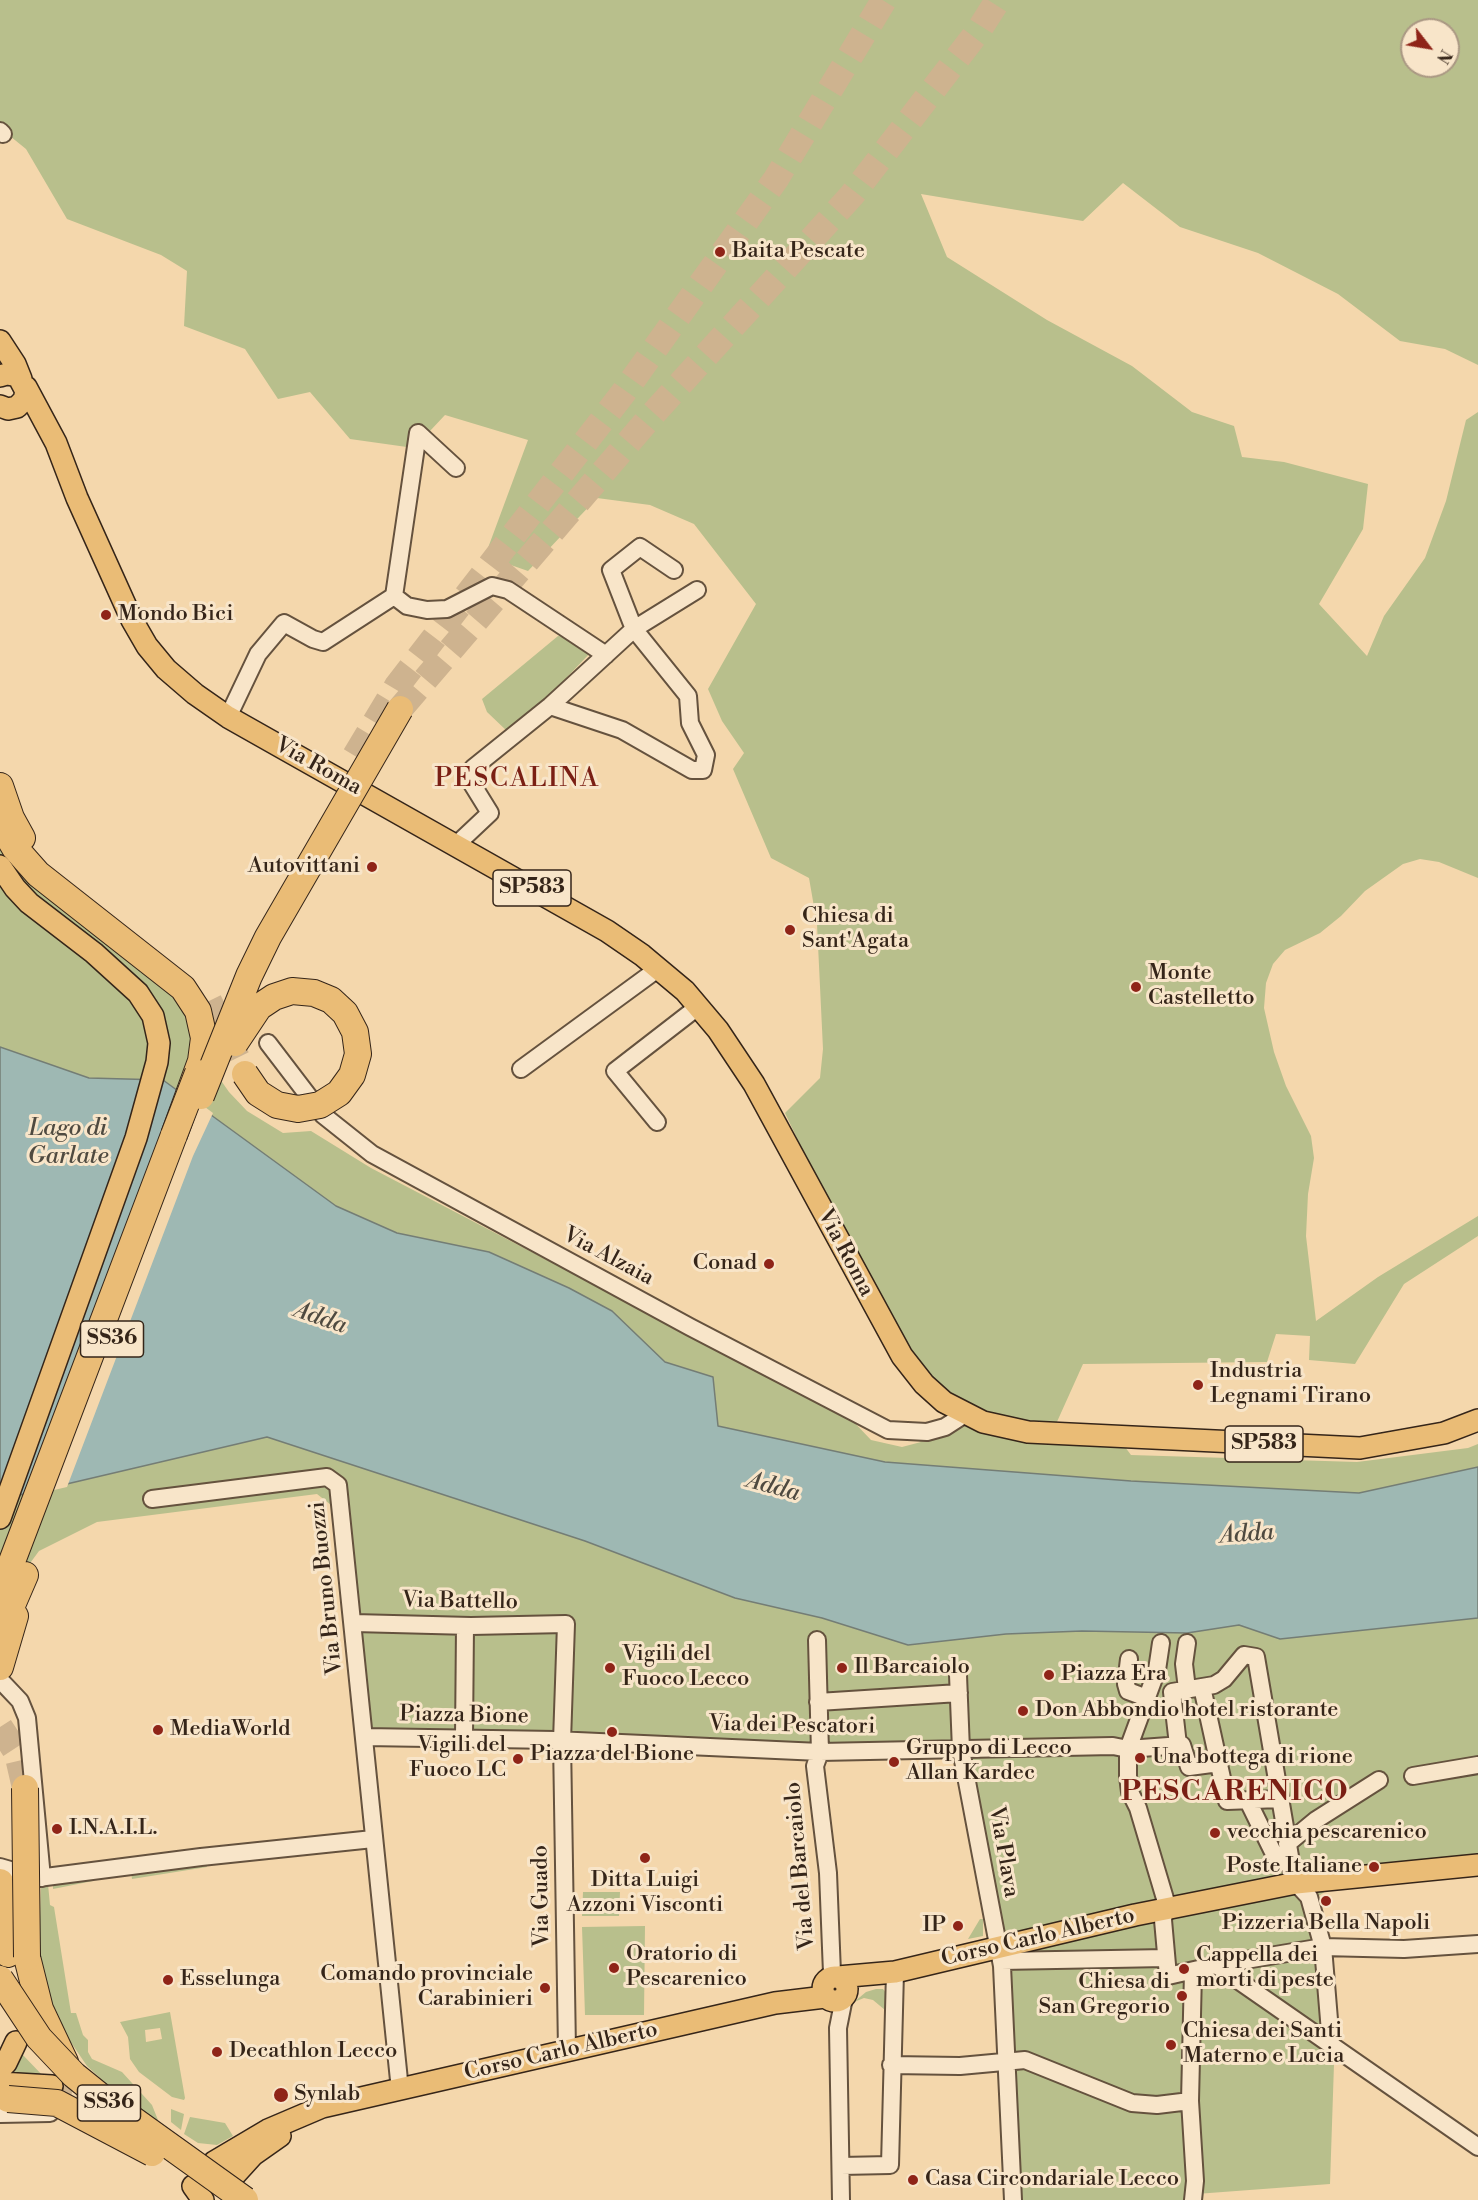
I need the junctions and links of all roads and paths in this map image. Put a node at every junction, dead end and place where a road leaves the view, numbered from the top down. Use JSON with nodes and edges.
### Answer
{"nodes":[{"id":1,"x":0,"y":341,"type":"edge"},
{"id":2,"x":16,"y":381,"type":"edge"},
{"id":3,"x":5,"y":410,"type":"edge"},
{"id":4,"x":49,"y":428,"type":"junction"},
{"id":5,"x":456,"y":468,"type":"dead end"},
{"id":6,"x":674,"y":570,"type":"dead end"},
{"id":7,"x":697,"y":590,"type":"dead end"},
{"id":8,"x":394,"y":596,"type":"junction"},
{"id":9,"x":634,"y":629,"type":"junction"},
{"id":10,"x":606,"y":655,"type":"junction"},
{"id":11,"x":550,"y":706,"type":"junction"},
{"id":12,"x":400,"y":709,"type":"tunnel mouth"},
{"id":13,"x":228,"y":717,"type":"junction"},
{"id":14,"x":355,"y":756,"type":"tunnel mouth"},
{"id":15,"x":0,"y":786,"type":"edge"},
{"id":16,"x":0,"y":823,"type":"edge"},
{"id":17,"x":456,"y":845,"type":"junction"},
{"id":18,"x":0,"y":866,"type":"edge"},
{"id":19,"x":659,"y":968,"type":"junction"},
{"id":20,"x":209,"y":1001,"type":"tunnel mouth"},
{"id":21,"x":699,"y":1006,"type":"junction"},
{"id":22,"x":268,"y":1043,"type":"dead end"},
{"id":23,"x":241,"y":1066,"type":"tunnel mouth"},
{"id":24,"x":521,"y":1069,"type":"dead end"},
{"id":25,"x":201,"y":1096,"type":"junction"},
{"id":26,"x":657,"y":1122,"type":"dead end"},
{"id":27,"x":174,"y":1135,"type":"junction"},
{"id":28,"x":965,"y":1414,"type":"junction"},
{"id":29,"x":1478,"y":1420,"type":"edge"},
{"id":30,"x":152,"y":1499,"type":"dead end"},
{"id":31,"x":0,"y":1518,"type":"edge"},
{"id":32,"x":17,"y":1549,"type":"junction"},
{"id":33,"x":11,"y":1580,"type":"edge"},
{"id":34,"x":0,"y":1593,"type":"edge"},
{"id":35,"x":354,"y":1623,"type":"junction"},
{"id":36,"x":566,"y":1624,"type":"joint"},
{"id":37,"x":465,"y":1626,"type":"junction"},
{"id":38,"x":0,"y":1633,"type":"edge"},
{"id":39,"x":818,"y":1640,"type":"dead end"},
{"id":40,"x":1161,"y":1643,"type":"dead end"},
{"id":41,"x":1187,"y":1643,"type":"dead end"},
{"id":42,"x":1130,"y":1659,"type":"dead end"},
{"id":43,"x":1158,"y":1663,"type":"junction"},
{"id":44,"x":1184,"y":1664,"type":"junction"},
{"id":45,"x":2,"y":1675,"type":"edge"},
{"id":46,"x":958,"y":1675,"type":"dead end"},
{"id":47,"x":1194,"y":1688,"type":"junction"},
{"id":48,"x":959,"y":1693,"type":"junction"},
{"id":49,"x":1147,"y":1698,"type":"junction"},
{"id":50,"x":818,"y":1702,"type":"junction"},
{"id":51,"x":365,"y":1737,"type":"junction"},
{"id":52,"x":464,"y":1738,"type":"junction"},
{"id":53,"x":562,"y":1741,"type":"junction"},
{"id":54,"x":1178,"y":1745,"type":"junction"},
{"id":55,"x":1128,"y":1749,"type":"junction"},
{"id":56,"x":961,"y":1750,"type":"junction"},
{"id":57,"x":820,"y":1752,"type":"junction"},
{"id":58,"x":1219,"y":1763,"type":"junction"},
{"id":59,"x":1478,"y":1765,"type":"edge"},
{"id":60,"x":1413,"y":1776,"type":"dead end"},
{"id":61,"x":1378,"y":1780,"type":"dead end"},
{"id":62,"x":24,"y":1788,"type":"tunnel mouth"},
{"id":63,"x":1280,"y":1799,"type":"junction"},
{"id":64,"x":1248,"y":1801,"type":"junction"},
{"id":65,"x":373,"y":1839,"type":"junction"},
{"id":66,"x":1287,"y":1844,"type":"junction"},
{"id":67,"x":1478,"y":1865,"type":"edge"},
{"id":68,"x":0,"y":1867,"type":"edge"},
{"id":69,"x":1294,"y":1876,"type":"junction"},
{"id":70,"x":42,"y":1878,"type":"junction"},
{"id":71,"x":0,"y":1882,"type":"edge"},
{"id":72,"x":1163,"y":1910,"type":"junction"},
{"id":73,"x":1042,"y":1937,"type":"junction"},
{"id":74,"x":1478,"y":1944,"type":"edge"},
{"id":75,"x":1323,"y":1947,"type":"junction"},
{"id":76,"x":8,"y":1954,"type":"dead end"},
{"id":77,"x":999,"y":1954,"type":"junction"},
{"id":78,"x":1166,"y":1958,"type":"junction"},
{"id":79,"x":1051,"y":1960,"type":"junction"},
{"id":80,"x":1216,"y":1965,"type":"junction"},
{"id":81,"x":1193,"y":1972,"type":"junction"},
{"id":82,"x":887,"y":1974,"type":"junction"},
{"id":83,"x":0,"y":1979,"type":"edge"},
{"id":84,"x":834,"y":1991,"type":"junction"},
{"id":85,"x":0,"y":2010,"type":"edge"},
{"id":86,"x":16,"y":2042,"type":"dead end"},
{"id":87,"x":1331,"y":2044,"type":"junction"},
{"id":88,"x":567,"y":2050,"type":"junction"},
{"id":89,"x":1008,"y":2060,"type":"junction"},
{"id":90,"x":891,"y":2066,"type":"junction"},
{"id":91,"x":0,"y":2069,"type":"edge"},
{"id":92,"x":61,"y":2078,"type":"junction"},
{"id":93,"x":0,"y":2083,"type":"edge"},
{"id":94,"x":400,"y":2090,"type":"junction"},
{"id":95,"x":0,"y":2100,"type":"edge"},
{"id":96,"x":1190,"y":2101,"type":"junction"},
{"id":97,"x":347,"y":2103,"type":"junction"},
{"id":98,"x":64,"y":2112,"type":"dead end"},
{"id":99,"x":0,"y":2114,"type":"edge"},
{"id":100,"x":1478,"y":2147,"type":"edge"},
{"id":101,"x":152,"y":2153,"type":"junction"},
{"id":102,"x":841,"y":2166,"type":"junction"},
{"id":103,"x":203,"y":2197,"type":"edge"},
{"id":104,"x":245,"y":2200,"type":"edge"},
{"id":105,"x":841,"y":2200,"type":"edge"},
{"id":106,"x":1013,"y":2200,"type":"edge"},
{"id":107,"x":1193,"y":2200,"type":"edge"}],
"edges":[{"from":1,"to":2,"type":"main road","name":"Via Roma"},
{"from":2,"to":3,"type":"main road"},
{"from":2,"to":4,"type":"main road","name":"Via Roma"},
{"from":3,"to":4,"type":"main road"},
{"from":4,"to":13,"type":"main road","name":"Via Roma","number":"SP583"},
{"from":5,"to":8,"type":"street"},
{"from":6,"to":9,"type":"street"},
{"from":7,"to":9,"type":"street"},
{"from":8,"to":10,"type":"street"},
{"from":8,"to":13,"type":"street"},
{"from":9,"to":10,"type":"street"},
{"from":9,"to":11,"type":"street"},
{"from":10,"to":11,"type":"street"},
{"from":11,"to":17,"type":"street"},
{"from":12,"to":25,"type":"highway","number":"SS36","bridge":true},
{"from":13,"to":17,"type":"main road","name":"Via Roma","number":"SP583"},
{"from":14,"to":27,"type":"highway","number":"SS36","bridge":true},
{"from":15,"to":20,"type":"highway"},
{"from":16,"to":27,"type":"highway","bridge":true},
{"from":17,"to":19,"type":"main road","name":"Via Roma","number":"SP583"},
{"from":18,"to":31,"type":"main road"},
{"from":19,"to":21,"type":"main road","name":"Via Roma","number":"SP583"},
{"from":19,"to":24,"type":"street"},
{"from":21,"to":26,"type":"street"},
{"from":21,"to":28,"type":"main road","name":"Via Roma","number":"SP583"},
{"from":22,"to":28,"type":"street","name":"Via Alzaia"},
{"from":23,"to":25,"type":"highway","bridge":true},
{"from":25,"to":33,"type":"highway","number":"SS36"},
{"from":27,"to":32,"type":"highway","number":"SS36"},
{"from":28,"to":29,"type":"main road","name":"Via Roma","number":"SP583"},
{"from":30,"to":35,"type":"street","name":"Via Bruno Buozzi"},
{"from":32,"to":33,"type":"highway"},
{"from":32,"to":34,"type":"highway","number":"SS36"},
{"from":33,"to":38,"type":"highway","number":"SS36"},
{"from":33,"to":45,"type":"highway"},
{"from":35,"to":37,"type":"street","name":"Via Battello"},
{"from":35,"to":51,"type":"street","name":"Via Bruno Buozzi"},
{"from":36,"to":37,"type":"street","name":"Via Battello"},
{"from":36,"to":53,"type":"street","name":"Via Guado"},
{"from":37,"to":52,"type":"street"},
{"from":39,"to":50,"type":"street","name":"Via del Barcaiolo"},
{"from":40,"to":43,"type":"street"},
{"from":41,"to":44,"type":"street"},
{"from":42,"to":49,"type":"street"},
{"from":43,"to":44,"type":"street"},
{"from":43,"to":49,"type":"street"},
{"from":44,"to":47,"type":"street"},
{"from":45,"to":70,"type":"street"},
{"from":46,"to":48,"type":"street"},
{"from":47,"to":54,"type":"street"},
{"from":47,"to":58,"type":"street"},
{"from":47,"to":63,"type":"street"},
{"from":48,"to":50,"type":"street"},
{"from":48,"to":56,"type":"street","name":"Via Plava"},
{"from":49,"to":55,"type":"street"},
{"from":50,"to":57,"type":"street","name":"Via del Barcaiolo"},
{"from":51,"to":52,"type":"street","name":"Piazza Bione"},
{"from":51,"to":65,"type":"street","name":"Via Bruno Buozzi"},
{"from":52,"to":53,"type":"street","name":"Piazza Bione"},
{"from":53,"to":57,"type":"street","name":"Via dei Pescatori"},
{"from":53,"to":88,"type":"street","name":"Via Guado"},
{"from":54,"to":55,"type":"street","name":"Via dei Pescatori"},
{"from":54,"to":58,"type":"street"},
{"from":55,"to":56,"type":"street","name":"Via dei Pescatori"},
{"from":55,"to":72,"type":"street"},
{"from":56,"to":57,"type":"street","name":"Via dei Pescatori"},
{"from":56,"to":77,"type":"street","name":"Via Plava"},
{"from":57,"to":84,"type":"street","name":"Via del Barcaiolo"},
{"from":58,"to":64,"type":"street"},
{"from":59,"to":60,"type":"street"},
{"from":61,"to":66,"type":"street"},
{"from":62,"to":92,"type":"highway","bridge":true},
{"from":63,"to":64,"type":"street"},
{"from":63,"to":66,"type":"street"},
{"from":64,"to":69,"type":"street"},
{"from":65,"to":70,"type":"street"},
{"from":65,"to":94,"type":"street","name":"Via Bruno Buozzi"},
{"from":66,"to":69,"type":"street"},
{"from":67,"to":69,"type":"main road","name":"Corso Carlo Alberto"},
{"from":68,"to":70,"type":"street"},
{"from":69,"to":72,"type":"main road","name":"Corso Carlo Alberto"},
{"from":69,"to":75,"type":"street"},
{"from":71,"to":76,"type":"highway"},
{"from":72,"to":73,"type":"main road","name":"Corso Carlo Alberto"},
{"from":72,"to":78,"type":"street"},
{"from":73,"to":77,"type":"main road","name":"Corso Carlo Alberto"},
{"from":73,"to":79,"type":"street"},
{"from":74,"to":75,"type":"street"},
{"from":75,"to":80,"type":"street"},
{"from":75,"to":87,"type":"street"},
{"from":77,"to":79,"type":"street"},
{"from":77,"to":82,"type":"main road","name":"Corso Carlo Alberto"},
{"from":77,"to":89,"type":"street","name":"Via Plava"},
{"from":78,"to":79,"type":"street"},
{"from":78,"to":81,"type":"street"},
{"from":80,"to":81,"type":"street"},
{"from":80,"to":87,"type":"street"},
{"from":81,"to":96,"type":"street"},
{"from":82,"to":84,"type":"main road","name":"Corso Carlo Alberto"},
{"from":82,"to":90,"type":"street"},
{"from":83,"to":92,"type":"highway","number":"SS36","bridge":true},
{"from":84,"to":88,"type":"main road","name":"Corso Carlo Alberto"},
{"from":84,"to":102,"type":"street"},
{"from":85,"to":101,"type":"highway","number":"SS36","bridge":true},
{"from":86,"to":91,"type":"main road"},
{"from":87,"to":100,"type":"street"},
{"from":88,"to":94,"type":"main road","name":"Corso Carlo Alberto"},
{"from":89,"to":90,"type":"street"},
{"from":89,"to":96,"type":"street"},
{"from":89,"to":106,"type":"street","name":"Via Plava"},
{"from":90,"to":102,"type":"street"},
{"from":92,"to":93,"type":"main road"},
{"from":92,"to":104,"type":"highway","number":"SS36","bridge":true},
{"from":94,"to":97,"type":"main road","name":"Corso Carlo Alberto"},
{"from":95,"to":101,"type":"highway","bridge":true},
{"from":96,"to":107,"type":"street"},
{"from":97,"to":97,"type":"main road","name":"Corso Carlo Alberto"},
{"from":98,"to":99,"type":"street"},
{"from":101,"to":103,"type":"highway","number":"SS36"},
{"from":102,"to":105,"type":"street"}]}
